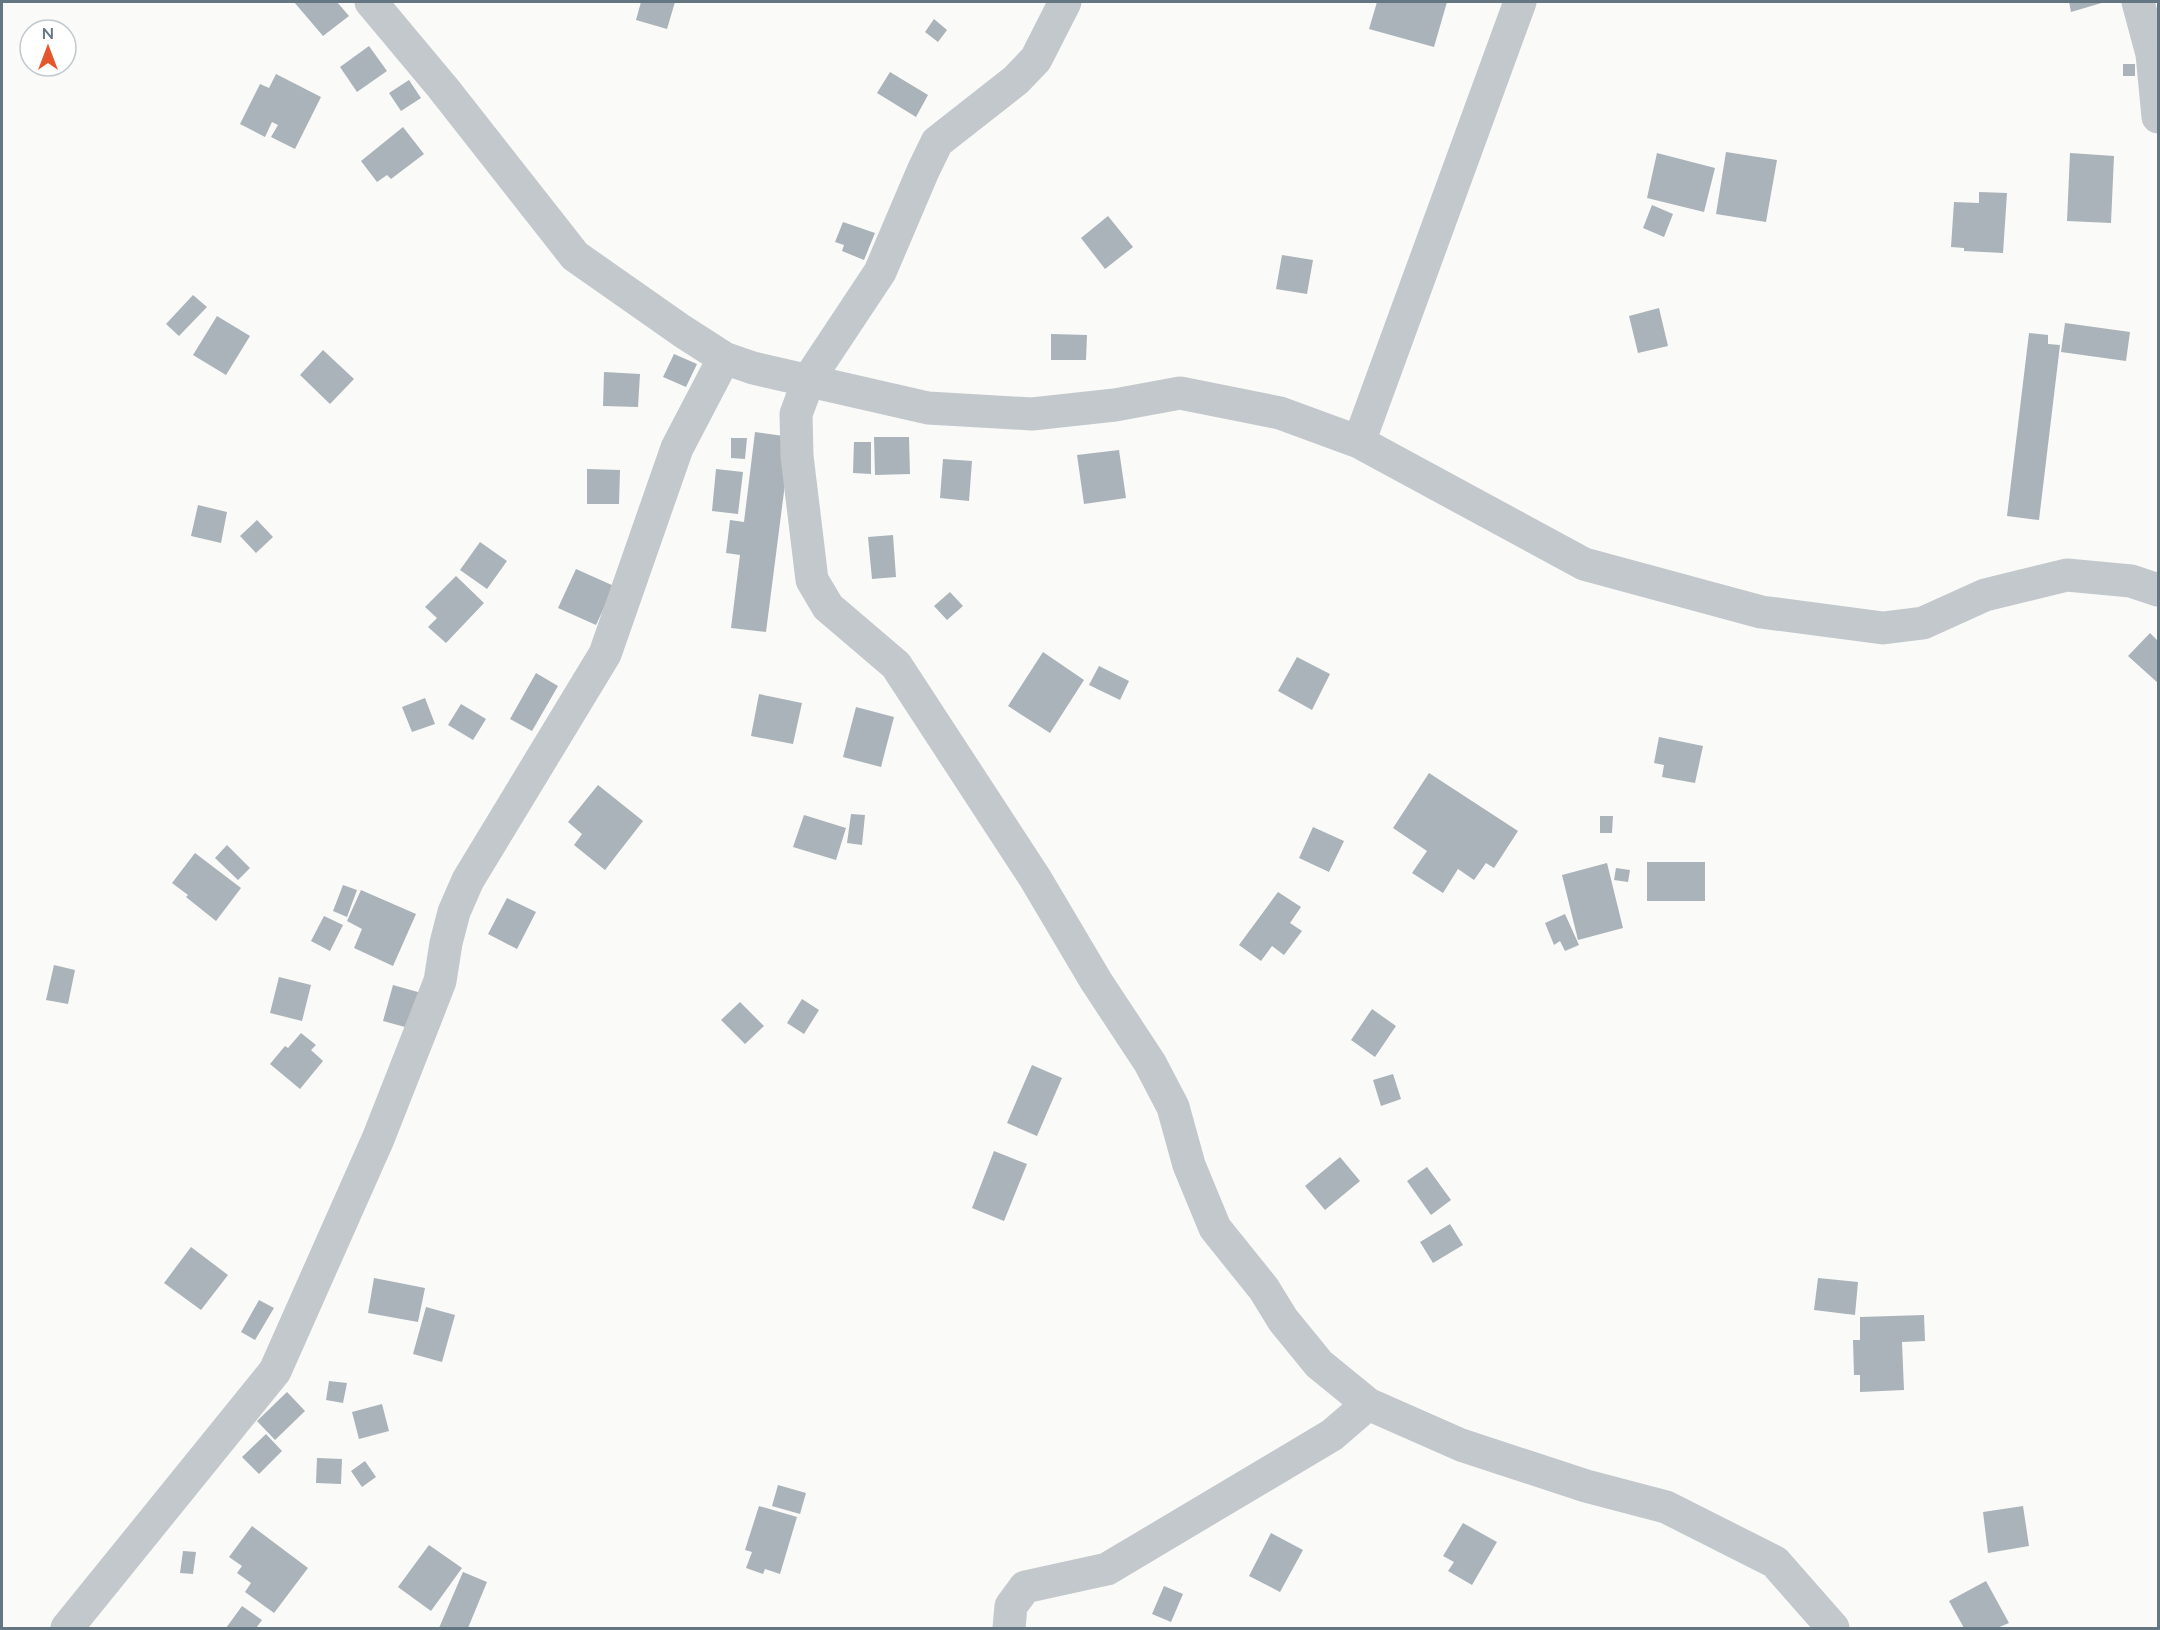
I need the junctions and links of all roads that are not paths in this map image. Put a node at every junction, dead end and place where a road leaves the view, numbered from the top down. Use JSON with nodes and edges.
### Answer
{"nodes":[{"id":1,"x":371,"y":2,"type":"edge"},
{"id":2,"x":1065,"y":2,"type":"edge"},
{"id":3,"x":1520,"y":2,"type":"edge"},
{"id":4,"x":2138,"y":2,"type":"edge"},
{"id":5,"x":2158,"y":117,"type":"edge"},
{"id":6,"x":724,"y":358,"type":"junction"},
{"id":7,"x":809,"y":379,"type":"junction"},
{"id":8,"x":1359,"y":442,"type":"junction"},
{"id":9,"x":2158,"y":590,"type":"edge"},
{"id":10,"x":1368,"y":1404,"type":"junction"},
{"id":11,"x":67,"y":1629,"type":"edge"},
{"id":12,"x":1009,"y":1629,"type":"edge"},
{"id":13,"x":1833,"y":1629,"type":"edge"}],
"edges":[{"from":1,"to":6,"type":"street"},
{"from":2,"to":7,"type":"street"},
{"from":3,"to":8,"type":"street"},
{"from":4,"to":5,"type":"street"},
{"from":6,"to":7,"type":"street"},
{"from":6,"to":11,"type":"street"},
{"from":7,"to":8,"type":"street"},
{"from":7,"to":10,"type":"street"},
{"from":8,"to":9,"type":"street"},
{"from":10,"to":12,"type":"street"},
{"from":10,"to":13,"type":"street"}]}
